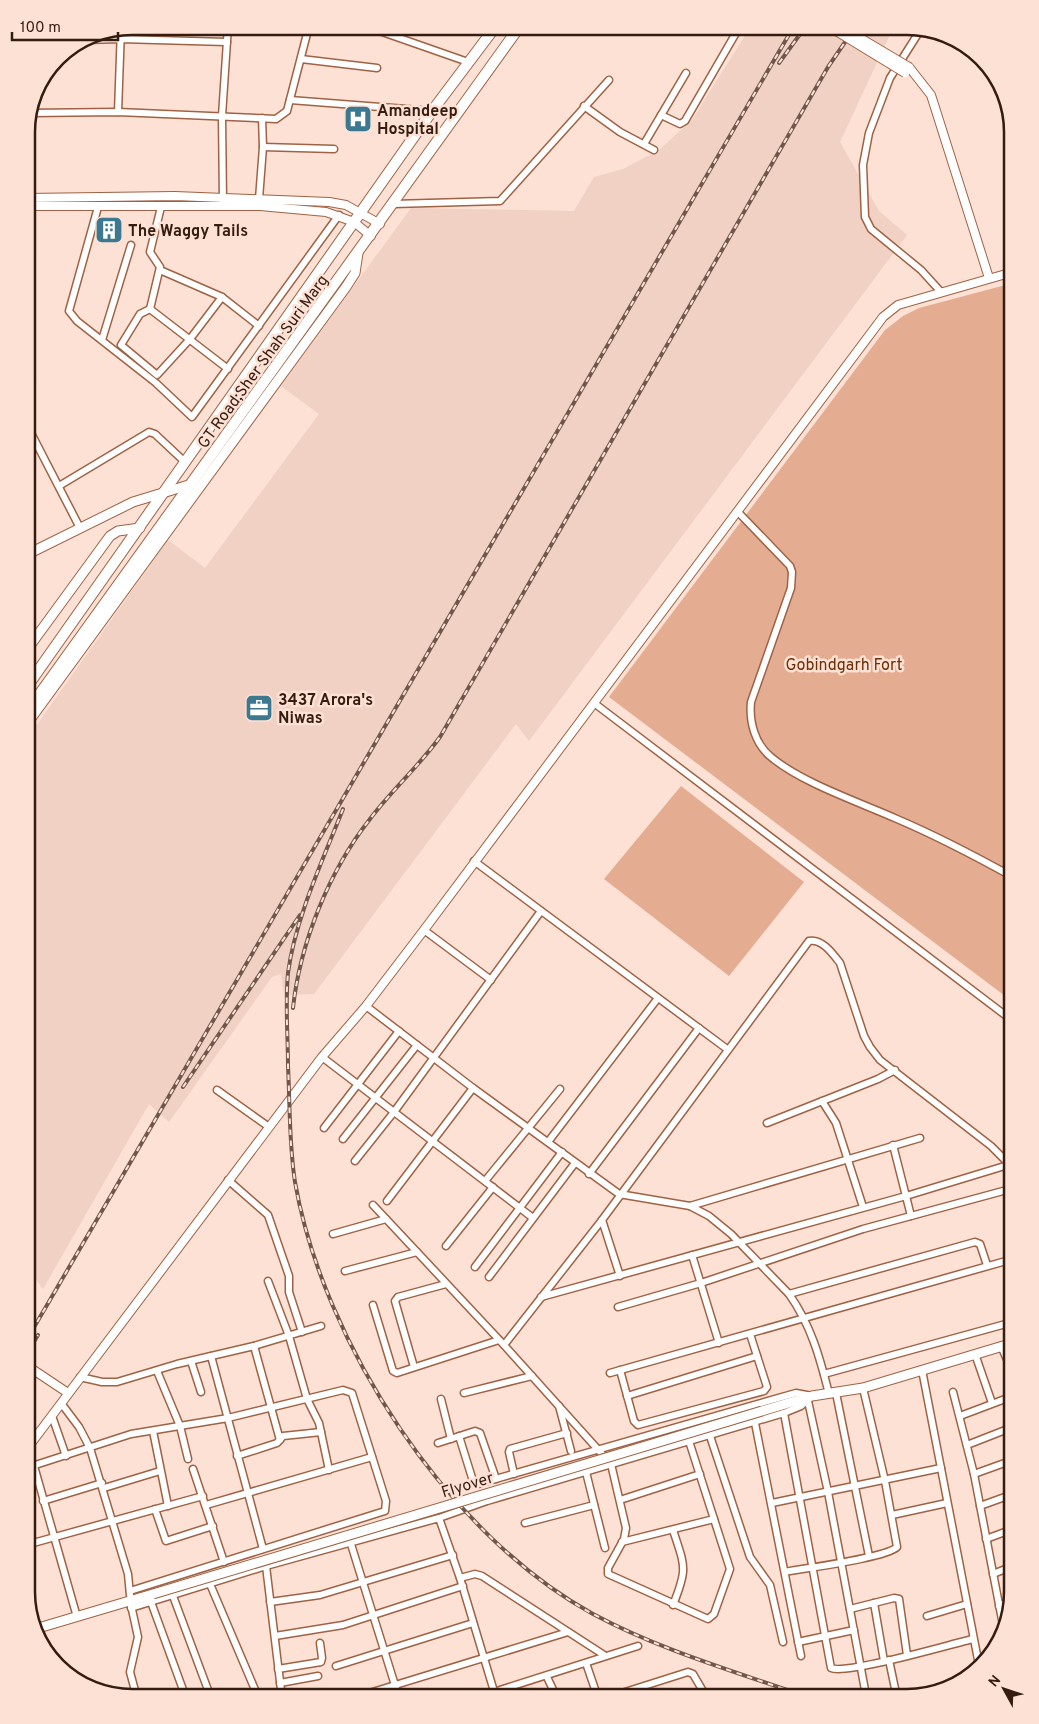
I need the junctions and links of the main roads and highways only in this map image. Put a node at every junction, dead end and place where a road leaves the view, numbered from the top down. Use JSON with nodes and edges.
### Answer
{"nodes":[{"id":1,"x":489,"y":35,"type":"edge"},
{"id":2,"x":514,"y":35,"type":"edge"},
{"id":3,"x":358,"y":254,"type":"junction"},
{"id":4,"x":192,"y":484,"type":"junction"},
{"id":5,"x":168,"y":490,"type":"junction"},
{"id":6,"x":140,"y":528,"type":"junction"},
{"id":7,"x":35,"y":550,"type":"edge"},
{"id":8,"x":35,"y":639,"type":"edge"},
{"id":9,"x":35,"y":675,"type":"edge"},
{"id":10,"x":35,"y":701,"type":"edge"},
{"id":11,"x":35,"y":712,"type":"edge"},
{"id":12,"x":1004,"y":1345,"type":"edge"},
{"id":13,"x":42,"y":1627,"type":"edge"}],
"edges":[{"from":1,"to":5,"type":"main road","name":"GT Road;Sher Shah Suri Marg"},
{"from":2,"to":3,"type":"main road","name":"GT Road;Sher Shah Suri Marg"},
{"from":3,"to":4,"type":"main road","name":"GT Road;Sher Shah Suri Marg"},
{"from":3,"to":11,"type":"main road"},
{"from":4,"to":5,"type":"main road"},
{"from":4,"to":10,"type":"main road","name":"GT Road;Sher Shah Suri Marg"},
{"from":5,"to":6,"type":"main road","name":"GT Road;Sher Shah Suri Marg"},
{"from":5,"to":7,"type":"main road"},
{"from":6,"to":8,"type":"main road"},
{"from":6,"to":9,"type":"main road","name":"GT Road;Sher Shah Suri Marg"},
{"from":12,"to":13,"type":"main road","name":"Flyover","bridge":true}]}
